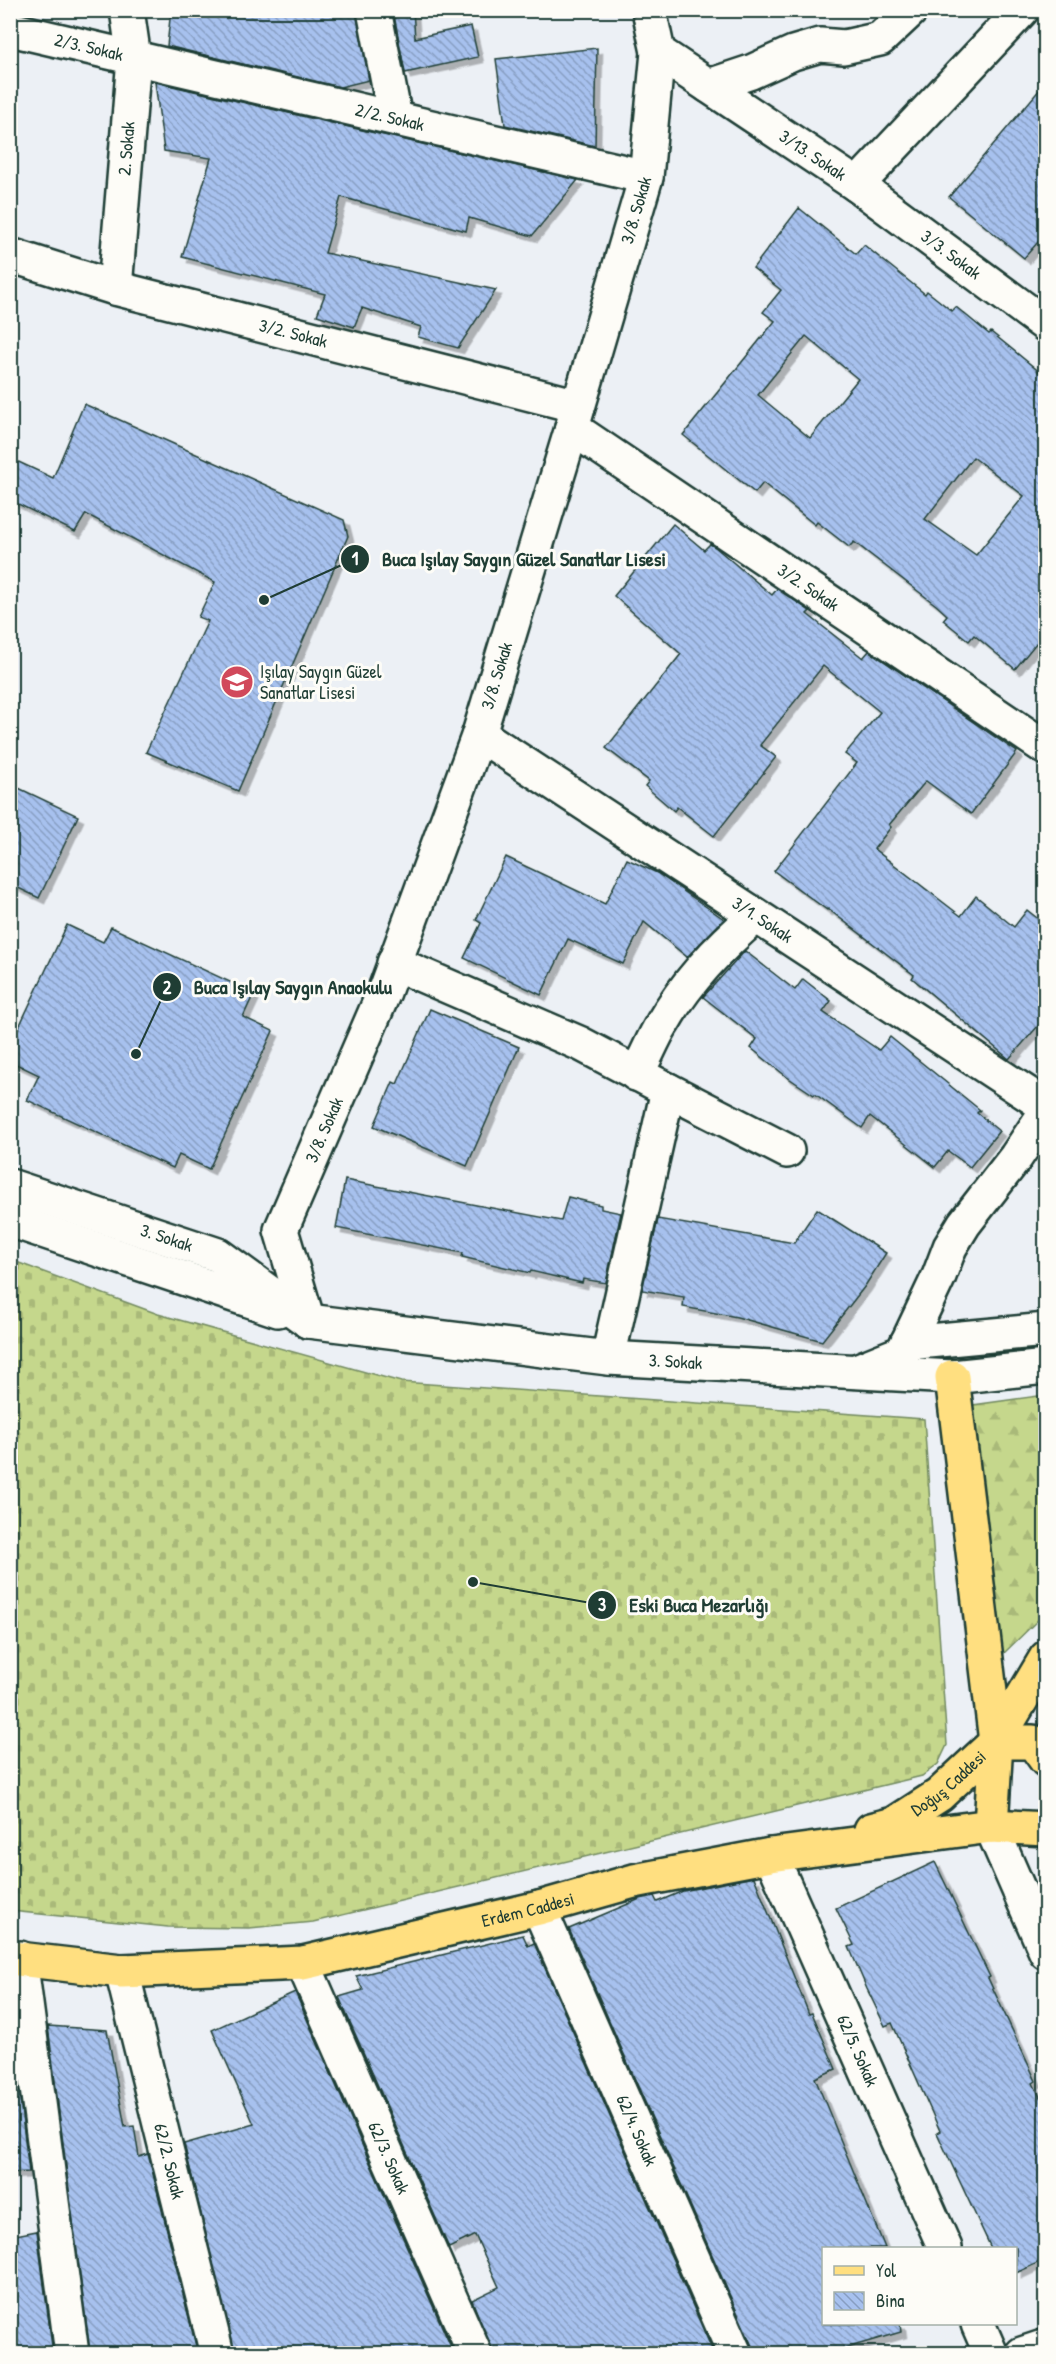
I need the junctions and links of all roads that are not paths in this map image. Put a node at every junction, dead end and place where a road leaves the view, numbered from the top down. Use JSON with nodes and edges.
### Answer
{"nodes":[{"id":1,"x":127,"y":10,"type":"edge"},
{"id":2,"x":374,"y":10,"type":"edge"},
{"id":3,"x":649,"y":10,"type":"edge"},
{"id":4,"x":911,"y":10,"type":"edge"},
{"id":5,"x":1022,"y":10,"type":"edge"},
{"id":6,"x":10,"y":28,"type":"edge"},
{"id":7,"x":658,"y":52,"type":"junction"},
{"id":8,"x":134,"y":57,"type":"junction"},
{"id":9,"x":709,"y":86,"type":"junction"},
{"id":10,"x":395,"y":118,"type":"junction"},
{"id":11,"x":646,"y":177,"type":"junction"},
{"id":12,"x":857,"y":185,"type":"junction"},
{"id":13,"x":10,"y":255,"type":"edge"},
{"id":14,"x":115,"y":288,"type":"junction"},
{"id":15,"x":1046,"y":325,"type":"edge"},
{"id":16,"x":575,"y":417,"type":"junction"},
{"id":17,"x":479,"y":734,"type":"junction"},
{"id":18,"x":1043,"y":741,"type":"edge"},
{"id":19,"x":756,"y":916,"type":"junction"},
{"id":20,"x":394,"y":963,"type":"junction"},
{"id":21,"x":636,"y":1074,"type":"junction"},
{"id":22,"x":668,"y":1090,"type":"junction"},
{"id":23,"x":1046,"y":1106,"type":"edge"},
{"id":24,"x":1046,"y":1112,"type":"edge"},
{"id":25,"x":787,"y":1151,"type":"dead end"},
{"id":26,"x":10,"y":1186,"type":"edge"},
{"id":27,"x":10,"y":1220,"type":"edge"},
{"id":28,"x":308,"y":1321,"type":"junction"},
{"id":29,"x":1046,"y":1330,"type":"edge"},
{"id":30,"x":908,"y":1343,"type":"junction"},
{"id":31,"x":608,"y":1358,"type":"junction"},
{"id":32,"x":1046,"y":1367,"type":"edge"},
{"id":33,"x":856,"y":1371,"type":"junction"},
{"id":34,"x":952,"y":1377,"type":"junction"},
{"id":35,"x":1046,"y":1658,"type":"edge"},
{"id":36,"x":996,"y":1742,"type":"junction"},
{"id":37,"x":1046,"y":1760,"type":"edge"},
{"id":38,"x":992,"y":1826,"type":"junction"},
{"id":39,"x":1046,"y":1829,"type":"edge"},
{"id":40,"x":802,"y":1849,"type":"junction"},
{"id":41,"x":771,"y":1855,"type":"junction"},
{"id":42,"x":539,"y":1908,"type":"junction"},
{"id":43,"x":1046,"y":1952,"type":"edge"},
{"id":44,"x":15,"y":1958,"type":"edge"},
{"id":45,"x":303,"y":1963,"type":"junction"},
{"id":46,"x":122,"y":1971,"type":"junction"},
{"id":47,"x":945,"y":2247,"type":"edge"},
{"id":48,"x":978,"y":2325,"type":"edge"},
{"id":49,"x":72,"y":2354,"type":"edge"},
{"id":50,"x":217,"y":2354,"type":"edge"},
{"id":51,"x":475,"y":2354,"type":"edge"},
{"id":52,"x":735,"y":2354,"type":"edge"},
{"id":53,"x":991,"y":2354,"type":"edge"}],
"edges":[{"from":1,"to":8,"type":"street","name":"2. Sokak"},
{"from":2,"to":10,"type":"street"},
{"from":3,"to":7,"type":"street","name":"3/8. Sokak"},
{"from":4,"to":9,"type":"street"},
{"from":5,"to":12,"type":"street","name":"3/13. Sokak"},
{"from":6,"to":8,"type":"street","name":"2/3. Sokak"},
{"from":7,"to":9,"type":"street","name":"3/13. Sokak"},
{"from":7,"to":11,"type":"street","name":"3/8. Sokak"},
{"from":8,"to":10,"type":"street","name":"2/2. Sokak"},
{"from":8,"to":14,"type":"street","name":"2. Sokak"},
{"from":9,"to":12,"type":"street","name":"3/13. Sokak"},
{"from":10,"to":11,"type":"street","name":"2/2. Sokak"},
{"from":11,"to":16,"type":"street","name":"3/8. Sokak"},
{"from":12,"to":15,"type":"street","name":"3/3. Sokak"},
{"from":13,"to":14,"type":"street","name":"3/2. Sokak"},
{"from":14,"to":16,"type":"street","name":"3/2. Sokak"},
{"from":16,"to":17,"type":"street","name":"3/8. Sokak"},
{"from":16,"to":18,"type":"street","name":"3/2. Sokak"},
{"from":17,"to":19,"type":"street","name":"3/1. Sokak"},
{"from":17,"to":20,"type":"street","name":"3/8. Sokak"},
{"from":19,"to":21,"type":"street"},
{"from":19,"to":23,"type":"street","name":"3/1. Sokak"},
{"from":20,"to":21,"type":"street"},
{"from":20,"to":28,"type":"street","name":"3/8. Sokak"},
{"from":21,"to":22,"type":"street"},
{"from":22,"to":25,"type":"street"},
{"from":22,"to":31,"type":"street"},
{"from":24,"to":30,"type":"street"},
{"from":26,"to":28,"type":"street","name":"3. Sokak"},
{"from":27,"to":28,"type":"street","name":"3. Sokak"},
{"from":28,"to":31,"type":"street","name":"3. Sokak"},
{"from":29,"to":30,"type":"street"},
{"from":30,"to":33,"type":"street"},
{"from":31,"to":33,"type":"street","name":"3. Sokak"},
{"from":32,"to":34,"type":"street","name":"3. Sokak"},
{"from":33,"to":34,"type":"street","name":"3. Sokak"},
{"from":34,"to":36,"type":"main road"},
{"from":35,"to":36,"type":"main road","name":"Doğuş Caddesi"},
{"from":36,"to":37,"type":"main road"},
{"from":36,"to":38,"type":"main road"},
{"from":36,"to":40,"type":"main road","name":"Doğuş Caddesi"},
{"from":38,"to":39,"type":"main road","name":"Erdem Caddesi"},
{"from":38,"to":40,"type":"main road","name":"Erdem Caddesi"},
{"from":38,"to":43,"type":"street"},
{"from":40,"to":41,"type":"main road","name":"Erdem Caddesi"},
{"from":41,"to":42,"type":"main road","name":"Erdem Caddesi"},
{"from":41,"to":47,"type":"street","name":"62/5. Sokak"},
{"from":42,"to":45,"type":"main road","name":"Erdem Caddesi"},
{"from":42,"to":52,"type":"street","name":"62/4. Sokak"},
{"from":44,"to":46,"type":"main road","name":"Erdem Caddesi"},
{"from":44,"to":49,"type":"street"},
{"from":45,"to":46,"type":"main road","name":"Erdem Caddesi"},
{"from":45,"to":51,"type":"street","name":"62/3. Sokak"},
{"from":46,"to":50,"type":"street","name":"62/2. Sokak"},
{"from":48,"to":53,"type":"street"}]}
